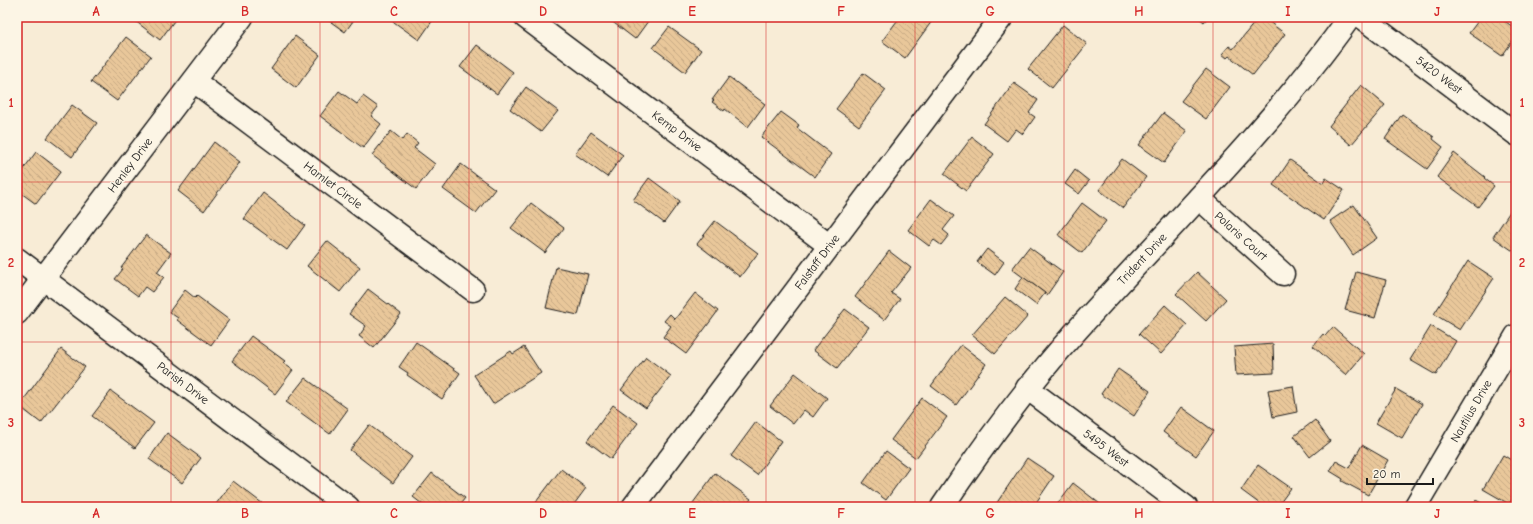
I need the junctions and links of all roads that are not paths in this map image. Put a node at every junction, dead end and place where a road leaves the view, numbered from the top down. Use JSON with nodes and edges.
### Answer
{"nodes":[{"id":1,"x":242,"y":17,"type":"edge"},
{"id":2,"x":524,"y":17,"type":"edge"},
{"id":3,"x":1002,"y":17,"type":"edge"},
{"id":4,"x":1350,"y":17,"type":"edge"},
{"id":5,"x":1361,"y":17,"type":"edge"},
{"id":6,"x":194,"y":81,"type":"junction"},
{"id":7,"x":1516,"y":134,"type":"edge"},
{"id":8,"x":1199,"y":198,"type":"junction"},
{"id":9,"x":830,"y":246,"type":"junction"},
{"id":10,"x":17,"y":259,"type":"edge"},
{"id":11,"x":1283,"y":274,"type":"dead end"},
{"id":12,"x":44,"y":278,"type":"junction"},
{"id":13,"x":473,"y":290,"type":"dead end"},
{"id":14,"x":17,"y":313,"type":"edge"},
{"id":15,"x":1516,"y":336,"type":"edge"},
{"id":16,"x":1028,"y":388,"type":"junction"},
{"id":17,"x":348,"y":507,"type":"edge"},
{"id":18,"x":633,"y":507,"type":"edge"},
{"id":19,"x":942,"y":507,"type":"edge"},
{"id":20,"x":1186,"y":507,"type":"edge"},
{"id":21,"x":1415,"y":507,"type":"edge"}],
"edges":[{"from":1,"to":6,"type":"street","name":"Henley Drive"},
{"from":2,"to":9,"type":"street","name":"Kemp Drive"},
{"from":3,"to":9,"type":"street","name":"Falstaff Drive"},
{"from":4,"to":8,"type":"street","name":"Trident Drive"},
{"from":5,"to":7,"type":"street","name":"5420 West"},
{"from":6,"to":12,"type":"street","name":"Henley Drive"},
{"from":6,"to":13,"type":"street","name":"Hamlet Circle"},
{"from":8,"to":11,"type":"street","name":"Polaris Court"},
{"from":8,"to":16,"type":"street","name":"Trident Drive"},
{"from":9,"to":18,"type":"street","name":"Falstaff Drive"},
{"from":10,"to":12,"type":"street","name":"Parish Drive"},
{"from":12,"to":14,"type":"street","name":"Henley Drive"},
{"from":12,"to":17,"type":"street","name":"Parish Drive"},
{"from":15,"to":21,"type":"street","name":"Nautilus Drive"},
{"from":16,"to":19,"type":"street","name":"Trident Drive"},
{"from":16,"to":20,"type":"street","name":"5495 West"}]}
